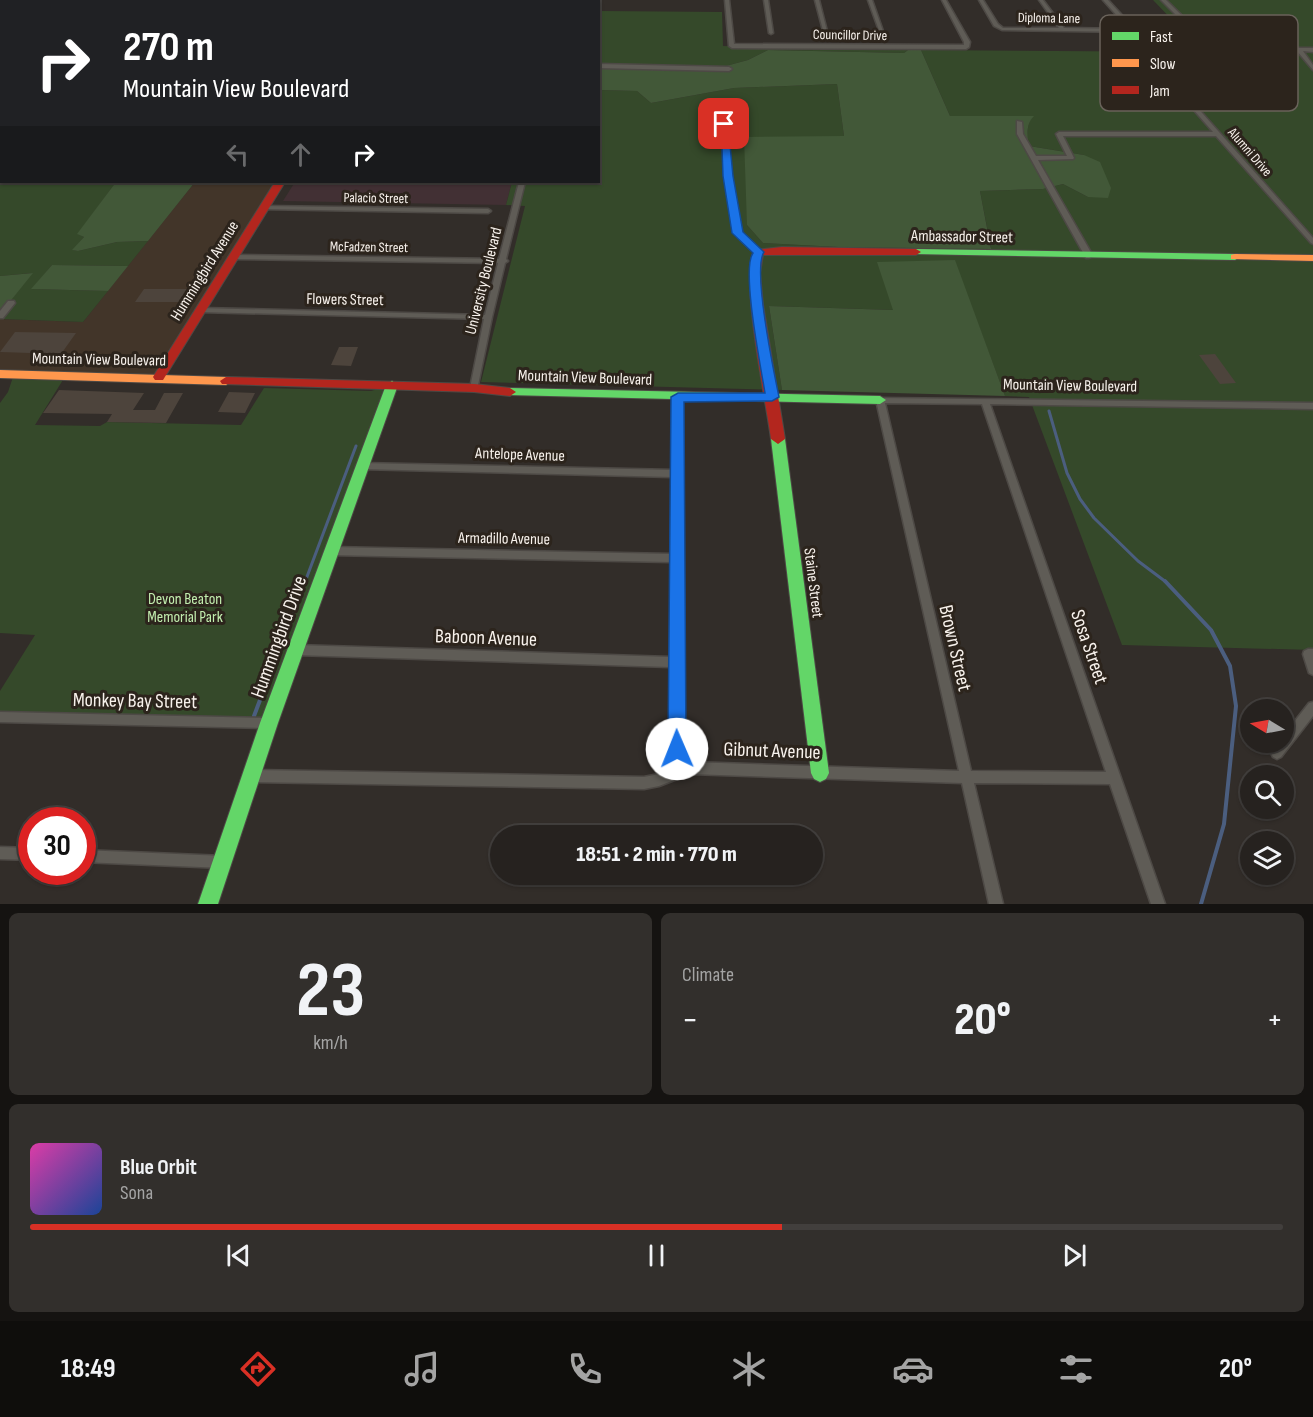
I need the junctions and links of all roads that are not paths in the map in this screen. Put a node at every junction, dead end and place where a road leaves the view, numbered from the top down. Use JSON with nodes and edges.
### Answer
{"nodes":[{"id":1,"x":727,"y":0,"type":"edge"},
{"id":2,"x":766,"y":0,"type":"edge"},
{"id":3,"x":817,"y":0,"type":"edge"},
{"id":4,"x":870,"y":0,"type":"edge"},
{"id":5,"x":944,"y":0,"type":"edge"},
{"id":6,"x":981,"y":0,"type":"edge"},
{"id":7,"x":1041,"y":0,"type":"edge"},
{"id":8,"x":1105,"y":0,"type":"edge"},
{"id":9,"x":1162,"y":0,"type":"edge"},
{"id":10,"x":1118,"y":15,"type":"edge"},
{"id":11,"x":1177,"y":15,"type":"edge"},
{"id":12,"x":1063,"y":30,"type":"junction"},
{"id":13,"x":1100,"y":31,"type":"edge"},
{"id":14,"x":771,"y":33,"type":"dead end"},
{"id":15,"x":882,"y":33,"type":"dead end"},
{"id":16,"x":826,"y":34,"type":"dead end"},
{"id":17,"x":1299,"y":50,"type":"joint"},
{"id":18,"x":1313,"y":50,"type":"edge"},
{"id":19,"x":600,"y":66,"type":"edge"},
{"id":20,"x":1313,"y":68,"type":"edge"},
{"id":21,"x":729,"y":69,"type":"dead end"},
{"id":22,"x":1198,"y":111,"type":"edge"},
{"id":23,"x":1019,"y":122,"type":"dead end"},
{"id":24,"x":724,"y":124,"type":"dead end"},
{"id":25,"x":1218,"y":134,"type":"junction"},
{"id":26,"x":1034,"y":158,"type":"junction"},
{"id":27,"x":279,"y":183,"type":"edge"},
{"id":28,"x":522,"y":183,"type":"edge"},
{"id":29,"x":263,"y":208,"type":"junction"},
{"id":30,"x":488,"y":211,"type":"dead end"},
{"id":31,"x":1313,"y":242,"type":"edge"},
{"id":32,"x":758,"y":252,"type":"junction"},
{"id":33,"x":1089,"y":256,"type":"junction"},
{"id":34,"x":233,"y":257,"type":"junction"},
{"id":35,"x":1313,"y":258,"type":"edge"},
{"id":36,"x":504,"y":261,"type":"junction"},
{"id":37,"x":11,"y":303,"type":"dead end"},
{"id":38,"x":200,"y":310,"type":"junction"},
{"id":39,"x":0,"y":316,"type":"edge"},
{"id":40,"x":488,"y":317,"type":"junction"},
{"id":41,"x":0,"y":374,"type":"edge"},
{"id":42,"x":159,"y":377,"type":"junction"},
{"id":43,"x":392,"y":385,"type":"junction"},
{"id":44,"x":474,"y":388,"type":"junction"},
{"id":45,"x":678,"y":397,"type":"junction"},
{"id":46,"x":772,"y":397,"type":"junction"},
{"id":47,"x":880,"y":400,"type":"junction"},
{"id":48,"x":985,"y":402,"type":"junction"},
{"id":49,"x":1313,"y":406,"type":"edge"},
{"id":50,"x":361,"y":466,"type":"junction"},
{"id":51,"x":677,"y":474,"type":"junction"},
{"id":52,"x":331,"y":551,"type":"junction"},
{"id":53,"x":676,"y":558,"type":"junction"},
{"id":54,"x":296,"y":650,"type":"junction"},
{"id":55,"x":1313,"y":654,"type":"edge"},
{"id":56,"x":675,"y":662,"type":"junction"},
{"id":57,"x":1313,"y":670,"type":"edge"},
{"id":58,"x":1313,"y":707,"type":"edge"},
{"id":59,"x":0,"y":717,"type":"edge"},
{"id":60,"x":269,"y":723,"type":"junction"},
{"id":61,"x":1294,"y":731,"type":"edge"},
{"id":62,"x":677,"y":771,"type":"junction"},
{"id":63,"x":820,"y":773,"type":"junction"},
{"id":64,"x":252,"y":776,"type":"junction"},
{"id":65,"x":966,"y":777,"type":"junction"},
{"id":66,"x":1114,"y":778,"type":"junction"},
{"id":67,"x":0,"y":853,"type":"edge"},
{"id":68,"x":18,"y":854,"type":"edge"},
{"id":69,"x":96,"y":857,"type":"edge"},
{"id":70,"x":224,"y":862,"type":"junction"},
{"id":71,"x":208,"y":904,"type":"edge"},
{"id":72,"x":996,"y":904,"type":"edge"},
{"id":73,"x":1158,"y":904,"type":"edge"}],
"edges":[{"from":1,"to":5,"type":"street","name":"Councillor Drive"},
{"from":2,"to":14,"type":"street"},
{"from":3,"to":16,"type":"street"},
{"from":4,"to":15,"type":"street"},
{"from":6,"to":12,"type":"street","name":"Diploma Lane"},
{"from":7,"to":12,"type":"street"},
{"from":8,"to":10,"type":"street","name":"Alumni Drive"},
{"from":9,"to":11,"type":"street"},
{"from":12,"to":13,"type":"street","name":"Diploma Lane"},
{"from":17,"to":18,"type":"street"},
{"from":17,"to":20,"type":"street"},
{"from":19,"to":21,"type":"street"},
{"from":22,"to":25,"type":"street","name":"Alumni Drive"},
{"from":23,"to":26,"type":"street"},
{"from":24,"to":32,"type":"street"},
{"from":25,"to":26,"type":"street"},
{"from":25,"to":31,"type":"street","name":"Alumni Drive"},
{"from":26,"to":33,"type":"street"},
{"from":27,"to":29,"type":"street","name":"Hummingbird Avenue"},
{"from":28,"to":36,"type":"street","name":"University Boulevard"},
{"from":29,"to":30,"type":"street","name":"Palacio Street"},
{"from":29,"to":34,"type":"street","name":"Hummingbird Avenue"},
{"from":32,"to":33,"type":"street","name":"Ambassador Street"},
{"from":32,"to":46,"type":"street"},
{"from":33,"to":35,"type":"street","name":"Ambassador Street"},
{"from":34,"to":36,"type":"street","name":"McFadzen Street"},
{"from":34,"to":38,"type":"street","name":"Hummingbird Avenue"},
{"from":36,"to":40,"type":"street","name":"University Boulevard"},
{"from":37,"to":39,"type":"street"},
{"from":38,"to":40,"type":"street","name":"Flowers Street"},
{"from":38,"to":42,"type":"street","name":"Hummingbird Avenue"},
{"from":40,"to":44,"type":"street","name":"University Boulevard"},
{"from":41,"to":42,"type":"street","name":"Mountain View Boulevard"},
{"from":42,"to":43,"type":"street","name":"Mountain View Boulevard"},
{"from":43,"to":44,"type":"street","name":"Mountain View Boulevard"},
{"from":43,"to":50,"type":"street","name":"Hummingbird Drive"},
{"from":44,"to":45,"type":"street","name":"Mountain View Boulevard"},
{"from":45,"to":46,"type":"street","name":"Mountain View Boulevard"},
{"from":45,"to":51,"type":"street"},
{"from":46,"to":47,"type":"street","name":"Mountain View Boulevard"},
{"from":46,"to":63,"type":"street","name":"Staine Street"},
{"from":47,"to":48,"type":"street","name":"Mountain View Boulevard"},
{"from":47,"to":65,"type":"street","name":"Brown Street"},
{"from":48,"to":49,"type":"street","name":"Mountain View Boulevard"},
{"from":48,"to":66,"type":"street","name":"Sosa Street"},
{"from":50,"to":51,"type":"street","name":"Antelope Avenue"},
{"from":50,"to":52,"type":"street","name":"Hummingbird Drive"},
{"from":51,"to":53,"type":"street"},
{"from":52,"to":53,"type":"street","name":"Armadillo Avenue"},
{"from":52,"to":54,"type":"street","name":"Hummingbird Drive"},
{"from":53,"to":56,"type":"street"},
{"from":54,"to":56,"type":"street","name":"Baboon Avenue"},
{"from":54,"to":60,"type":"street","name":"Hummingbird Drive"},
{"from":55,"to":57,"type":"street"},
{"from":56,"to":62,"type":"street"},
{"from":58,"to":61,"type":"street"},
{"from":59,"to":60,"type":"street","name":"Monkey Bay Street"},
{"from":60,"to":64,"type":"street","name":"Hummingbird Drive"},
{"from":62,"to":63,"type":"street","name":"Gibnut Avenue"},
{"from":62,"to":64,"type":"street","name":"Gibnut Avenue"},
{"from":63,"to":65,"type":"street","name":"Gibnut Avenue"},
{"from":64,"to":70,"type":"street","name":"Hummingbird Drive"},
{"from":65,"to":66,"type":"street","name":"Gibnut Avenue"},
{"from":65,"to":72,"type":"street","name":"Brown Street"},
{"from":66,"to":73,"type":"street","name":"Sosa Street"},
{"from":67,"to":68,"type":"street"},
{"from":69,"to":70,"type":"street"},
{"from":70,"to":71,"type":"street","name":"Hummingbird Drive"}]}
